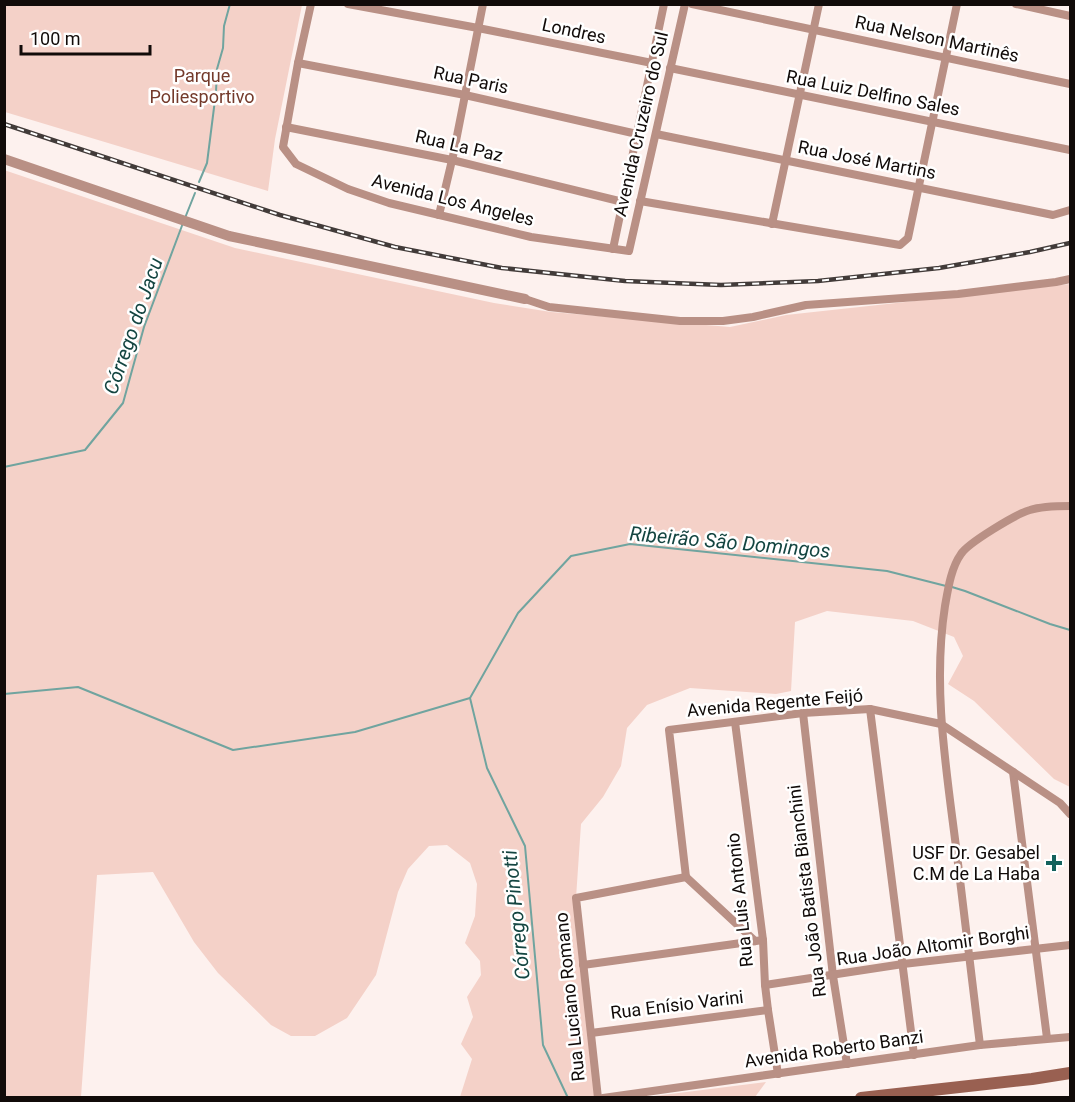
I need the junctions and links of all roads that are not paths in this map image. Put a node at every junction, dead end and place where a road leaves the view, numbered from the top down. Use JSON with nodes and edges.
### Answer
{"nodes":[{"id":1,"x":311,"y":4,"type":"edge"},
{"id":2,"x":348,"y":4,"type":"edge"},
{"id":3,"x":483,"y":4,"type":"edge"},
{"id":4,"x":664,"y":4,"type":"edge"},
{"id":5,"x":685,"y":4,"type":"edge"},
{"id":6,"x":692,"y":4,"type":"edge"},
{"id":7,"x":819,"y":4,"type":"edge"},
{"id":8,"x":957,"y":4,"type":"edge"},
{"id":9,"x":1016,"y":4,"type":"edge"},
{"id":10,"x":1071,"y":16,"type":"edge"},
{"id":11,"x":478,"y":28,"type":"junction"},
{"id":12,"x":814,"y":30,"type":"junction"},
{"id":13,"x":946,"y":58,"type":"junction"},
{"id":14,"x":298,"y":63,"type":"junction"},
{"id":15,"x":652,"y":63,"type":"junction"},
{"id":16,"x":669,"y":68,"type":"junction"},
{"id":17,"x":1071,"y":84,"type":"edge"},
{"id":18,"x":465,"y":95,"type":"junction"},
{"id":19,"x":800,"y":95,"type":"junction"},
{"id":20,"x":933,"y":122,"type":"junction"},
{"id":21,"x":286,"y":127,"type":"junction"},
{"id":22,"x":637,"y":134,"type":"junction"},
{"id":23,"x":656,"y":134,"type":"junction"},
{"id":24,"x":1071,"y":150,"type":"edge"},
{"id":25,"x":4,"y":159,"type":"edge"},
{"id":26,"x":452,"y":160,"type":"junction"},
{"id":27,"x":786,"y":161,"type":"junction"},
{"id":28,"x":919,"y":188,"type":"junction"},
{"id":29,"x":640,"y":201,"type":"junction"},
{"id":30,"x":623,"y":202,"type":"junction"},
{"id":31,"x":1071,"y":210,"type":"edge"},
{"id":32,"x":439,"y":215,"type":"junction"},
{"id":33,"x":772,"y":224,"type":"junction"},
{"id":34,"x":613,"y":249,"type":"junction"},
{"id":35,"x":629,"y":251,"type":"joint"},
{"id":36,"x":1071,"y":279,"type":"edge"},
{"id":37,"x":525,"y":299,"type":"joint"},
{"id":38,"x":1071,"y":506,"type":"edge"},
{"id":39,"x":870,"y":709,"type":"junction"},
{"id":40,"x":803,"y":713,"type":"junction"},
{"id":41,"x":735,"y":722,"type":"junction"},
{"id":42,"x":941,"y":724,"type":"junction"},
{"id":43,"x":1013,"y":772,"type":"junction"},
{"id":44,"x":1071,"y":814,"type":"edge"},
{"id":45,"x":687,"y":878,"type":"junction"},
{"id":46,"x":759,"y":940,"type":"junction"},
{"id":47,"x":1071,"y":945,"type":"edge"},
{"id":48,"x":1035,"y":948,"type":"junction"},
{"id":49,"x":969,"y":956,"type":"junction"},
{"id":50,"x":903,"y":964,"type":"junction"},
{"id":51,"x":583,"y":965,"type":"junction"},
{"id":52,"x":833,"y":976,"type":"junction"},
{"id":53,"x":765,"y":985,"type":"junction"},
{"id":54,"x":768,"y":1010,"type":"junction"},
{"id":55,"x":591,"y":1033,"type":"junction"},
{"id":56,"x":1071,"y":1037,"type":"edge"},
{"id":57,"x":1047,"y":1038,"type":"junction"},
{"id":58,"x":980,"y":1045,"type":"junction"},
{"id":59,"x":914,"y":1055,"type":"junction"},
{"id":60,"x":847,"y":1064,"type":"junction"},
{"id":61,"x":1071,"y":1073,"type":"edge"},
{"id":62,"x":778,"y":1074,"type":"junction"},
{"id":63,"x":866,"y":1097,"type":"edge"},
{"id":64,"x":598,"y":1098,"type":"edge"},
{"id":65,"x":603,"y":1098,"type":"edge"}],
"edges":[{"from":1,"to":14,"type":"street"},
{"from":2,"to":11,"type":"street","name":"Londres"},
{"from":3,"to":11,"type":"street"},
{"from":4,"to":15,"type":"street","name":"Avenida Cruzeiro do Sul"},
{"from":5,"to":16,"type":"street","name":"Avenida Cruzeiro do Sul"},
{"from":6,"to":12,"type":"street","name":"Rua Nelson Martinês"},
{"from":7,"to":12,"type":"street"},
{"from":8,"to":13,"type":"street"},
{"from":9,"to":10,"type":"street"},
{"from":11,"to":15,"type":"street","name":"Londres"},
{"from":11,"to":18,"type":"street"},
{"from":12,"to":13,"type":"street","name":"Rua Nelson Martinês"},
{"from":12,"to":19,"type":"street"},
{"from":13,"to":17,"type":"street","name":"Rua Nelson Martinês"},
{"from":13,"to":20,"type":"street"},
{"from":14,"to":18,"type":"street","name":"Rua Paris"},
{"from":14,"to":21,"type":"street"},
{"from":15,"to":22,"type":"street","name":"Avenida Cruzeiro do Sul"},
{"from":16,"to":19,"type":"street","name":"Rua Luiz Delfino Sales"},
{"from":16,"to":23,"type":"street","name":"Avenida Cruzeiro do Sul"},
{"from":18,"to":22,"type":"street","name":"Rua Paris"},
{"from":18,"to":26,"type":"street"},
{"from":19,"to":20,"type":"street","name":"Rua Luiz Delfino Sales"},
{"from":19,"to":27,"type":"street"},
{"from":20,"to":24,"type":"street","name":"Rua Luiz Delfino Sales"},
{"from":20,"to":28,"type":"street"},
{"from":21,"to":26,"type":"street","name":"Rua La Paz"},
{"from":21,"to":32,"type":"street","name":"Avenida Los Angeles"},
{"from":22,"to":30,"type":"street","name":"Avenida Cruzeiro do Sul"},
{"from":23,"to":27,"type":"street","name":"Rua José Martins"},
{"from":23,"to":29,"type":"street","name":"Avenida Cruzeiro do Sul"},
{"from":25,"to":37,"type":"street"},
{"from":26,"to":30,"type":"street","name":"Rua La Paz"},
{"from":26,"to":32,"type":"street"},
{"from":27,"to":28,"type":"street","name":"Rua José Martins"},
{"from":27,"to":33,"type":"street"},
{"from":28,"to":31,"type":"street","name":"Rua José Martins"},
{"from":28,"to":33,"type":"street"},
{"from":29,"to":33,"type":"street"},
{"from":29,"to":35,"type":"street","name":"Avenida Cruzeiro do Sul"},
{"from":30,"to":34,"type":"street","name":"Avenida Cruzeiro do Sul"},
{"from":32,"to":34,"type":"street","name":"Avenida Los Angeles"},
{"from":34,"to":35,"type":"street","name":"Avenida Los Angeles"},
{"from":36,"to":37,"type":"street"},
{"from":38,"to":42,"type":"street"},
{"from":39,"to":40,"type":"street","name":"Avenida Regente Feijó"},
{"from":39,"to":42,"type":"street","name":"Avenida Regente Feijó"},
{"from":39,"to":50,"type":"street"},
{"from":40,"to":41,"type":"street","name":"Avenida Regente Feijó"},
{"from":40,"to":52,"type":"street","name":"Rua João Batista Bianchini"},
{"from":41,"to":45,"type":"street","name":"Avenida Regente Feijó"},
{"from":41,"to":46,"type":"street","name":"Rua Luis Antonio"},
{"from":42,"to":43,"type":"street","name":"Avenida Regente Feijó"},
{"from":42,"to":49,"type":"street"},
{"from":43,"to":44,"type":"street","name":"Avenida Regente Feijó"},
{"from":43,"to":48,"type":"street"},
{"from":45,"to":46,"type":"street"},
{"from":45,"to":51,"type":"street","name":"Rua Luciano Romano"},
{"from":46,"to":51,"type":"street"},
{"from":46,"to":53,"type":"street","name":"Rua Luis Antonio"},
{"from":47,"to":48,"type":"street","name":"Rua João Altomir Borghi"},
{"from":48,"to":49,"type":"street","name":"Rua João Altomir Borghi"},
{"from":48,"to":57,"type":"street"},
{"from":49,"to":50,"type":"street","name":"Rua João Altomir Borghi"},
{"from":49,"to":58,"type":"street"},
{"from":50,"to":52,"type":"street","name":"Rua João Altomir Borghi"},
{"from":50,"to":59,"type":"street"},
{"from":51,"to":55,"type":"street","name":"Rua Luciano Romano"},
{"from":52,"to":53,"type":"street","name":"Rua João Altomir Borghi"},
{"from":52,"to":60,"type":"street","name":"Rua João Batista Bianchini"},
{"from":53,"to":54,"type":"street","name":"Rua Luis Antonio"},
{"from":54,"to":55,"type":"street","name":"Rua Enísio Varini"},
{"from":54,"to":62,"type":"street","name":"Rua Luis Antonio"},
{"from":55,"to":64,"type":"street","name":"Rua Luciano Romano"},
{"from":56,"to":57,"type":"street","name":"Avenida Roberto Banzi"},
{"from":57,"to":58,"type":"street","name":"Avenida Roberto Banzi"},
{"from":58,"to":59,"type":"street","name":"Avenida Roberto Banzi"},
{"from":59,"to":60,"type":"street","name":"Avenida Roberto Banzi"},
{"from":60,"to":62,"type":"street","name":"Avenida Roberto Banzi"},
{"from":61,"to":63,"type":"main road"},
{"from":62,"to":65,"type":"street","name":"Avenida Roberto Banzi"}]}
